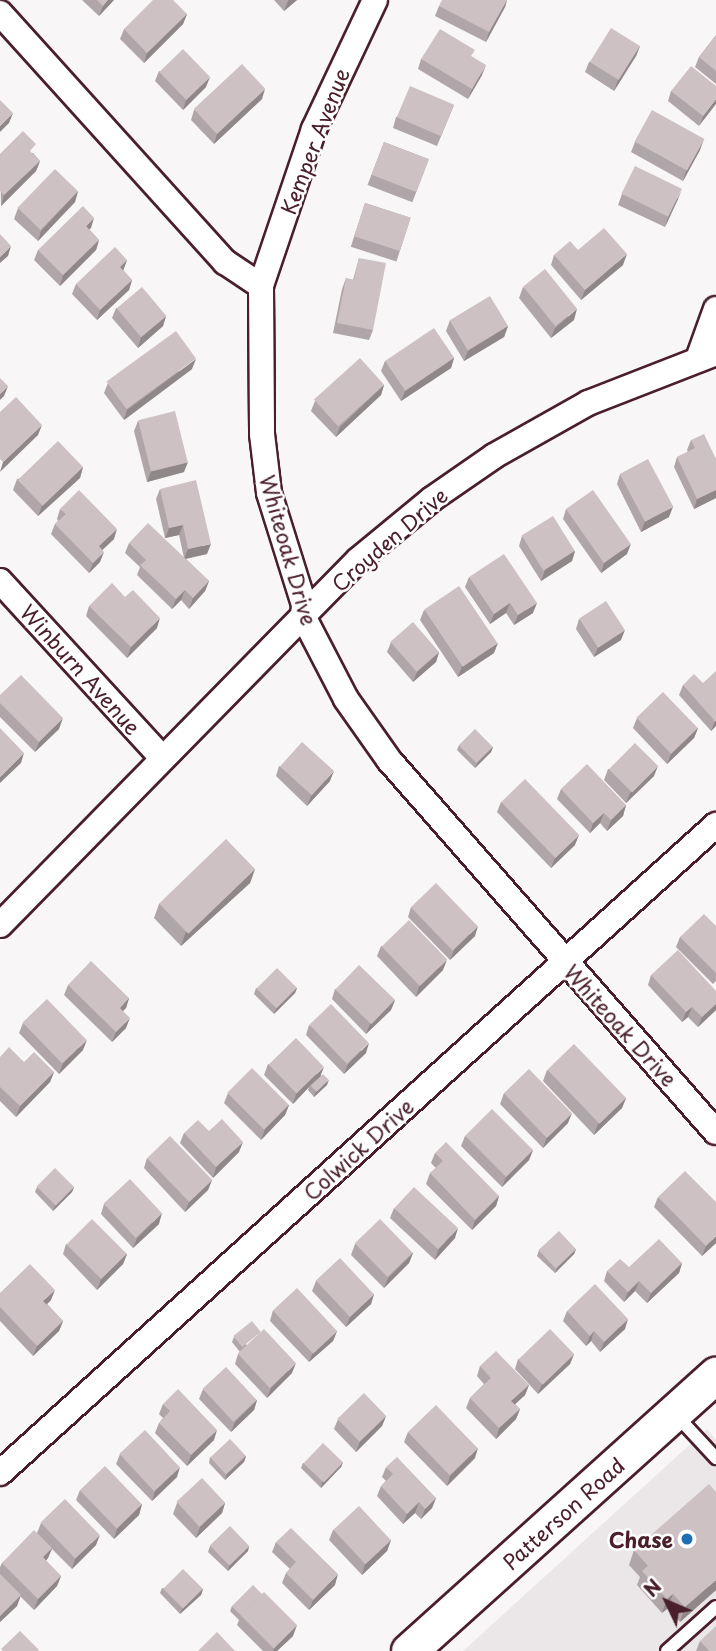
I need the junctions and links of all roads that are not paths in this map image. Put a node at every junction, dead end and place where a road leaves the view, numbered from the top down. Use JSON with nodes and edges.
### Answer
{"nodes":[{"id":1,"x":375,"y":0,"type":"edge"},
{"id":2,"x":0,"y":13,"type":"edge"},
{"id":3,"x":261,"y":286,"type":"junction"},
{"id":4,"x":716,"y":309,"type":"edge"},
{"id":5,"x":707,"y":356,"type":"edge"},
{"id":6,"x":0,"y":580,"type":"edge"},
{"id":7,"x":303,"y":616,"type":"junction"},
{"id":8,"x":162,"y":758,"type":"junction"},
{"id":9,"x":716,"y":825,"type":"edge"},
{"id":10,"x":0,"y":925,"type":"edge"},
{"id":11,"x":565,"y":962,"type":"junction"},
{"id":12,"x":716,"y":1132,"type":"edge"},
{"id":13,"x":716,"y":1375,"type":"edge"},
{"id":14,"x":674,"y":1413,"type":"junction"},
{"id":15,"x":716,"y":1458,"type":"edge"},
{"id":16,"x":0,"y":1472,"type":"edge"},
{"id":17,"x":716,"y":1607,"type":"edge"},
{"id":18,"x":409,"y":1651,"type":"edge"},
{"id":19,"x":667,"y":1651,"type":"edge"}],
"edges":[{"from":1,"to":3,"type":"street","name":"Kemper Avenue"},
{"from":2,"to":3,"type":"street"},
{"from":3,"to":7,"type":"street","name":"Whiteoak Drive"},
{"from":4,"to":5,"type":"street"},
{"from":5,"to":7,"type":"street","name":"Croyden Drive"},
{"from":6,"to":8,"type":"street","name":"Winburn Avenue"},
{"from":7,"to":8,"type":"street","name":"Croyden Drive"},
{"from":7,"to":11,"type":"street","name":"Whiteoak Drive"},
{"from":8,"to":10,"type":"street","name":"Croyden Drive"},
{"from":9,"to":11,"type":"street","name":"Colwick Drive"},
{"from":11,"to":12,"type":"street","name":"Whiteoak Drive"},
{"from":11,"to":16,"type":"street","name":"Colwick Drive"},
{"from":13,"to":14,"type":"main road","name":"Patterson Road"},
{"from":14,"to":15,"type":"lane"},
{"from":14,"to":18,"type":"main road","name":"Patterson Road"},
{"from":17,"to":19,"type":"lane"}]}
